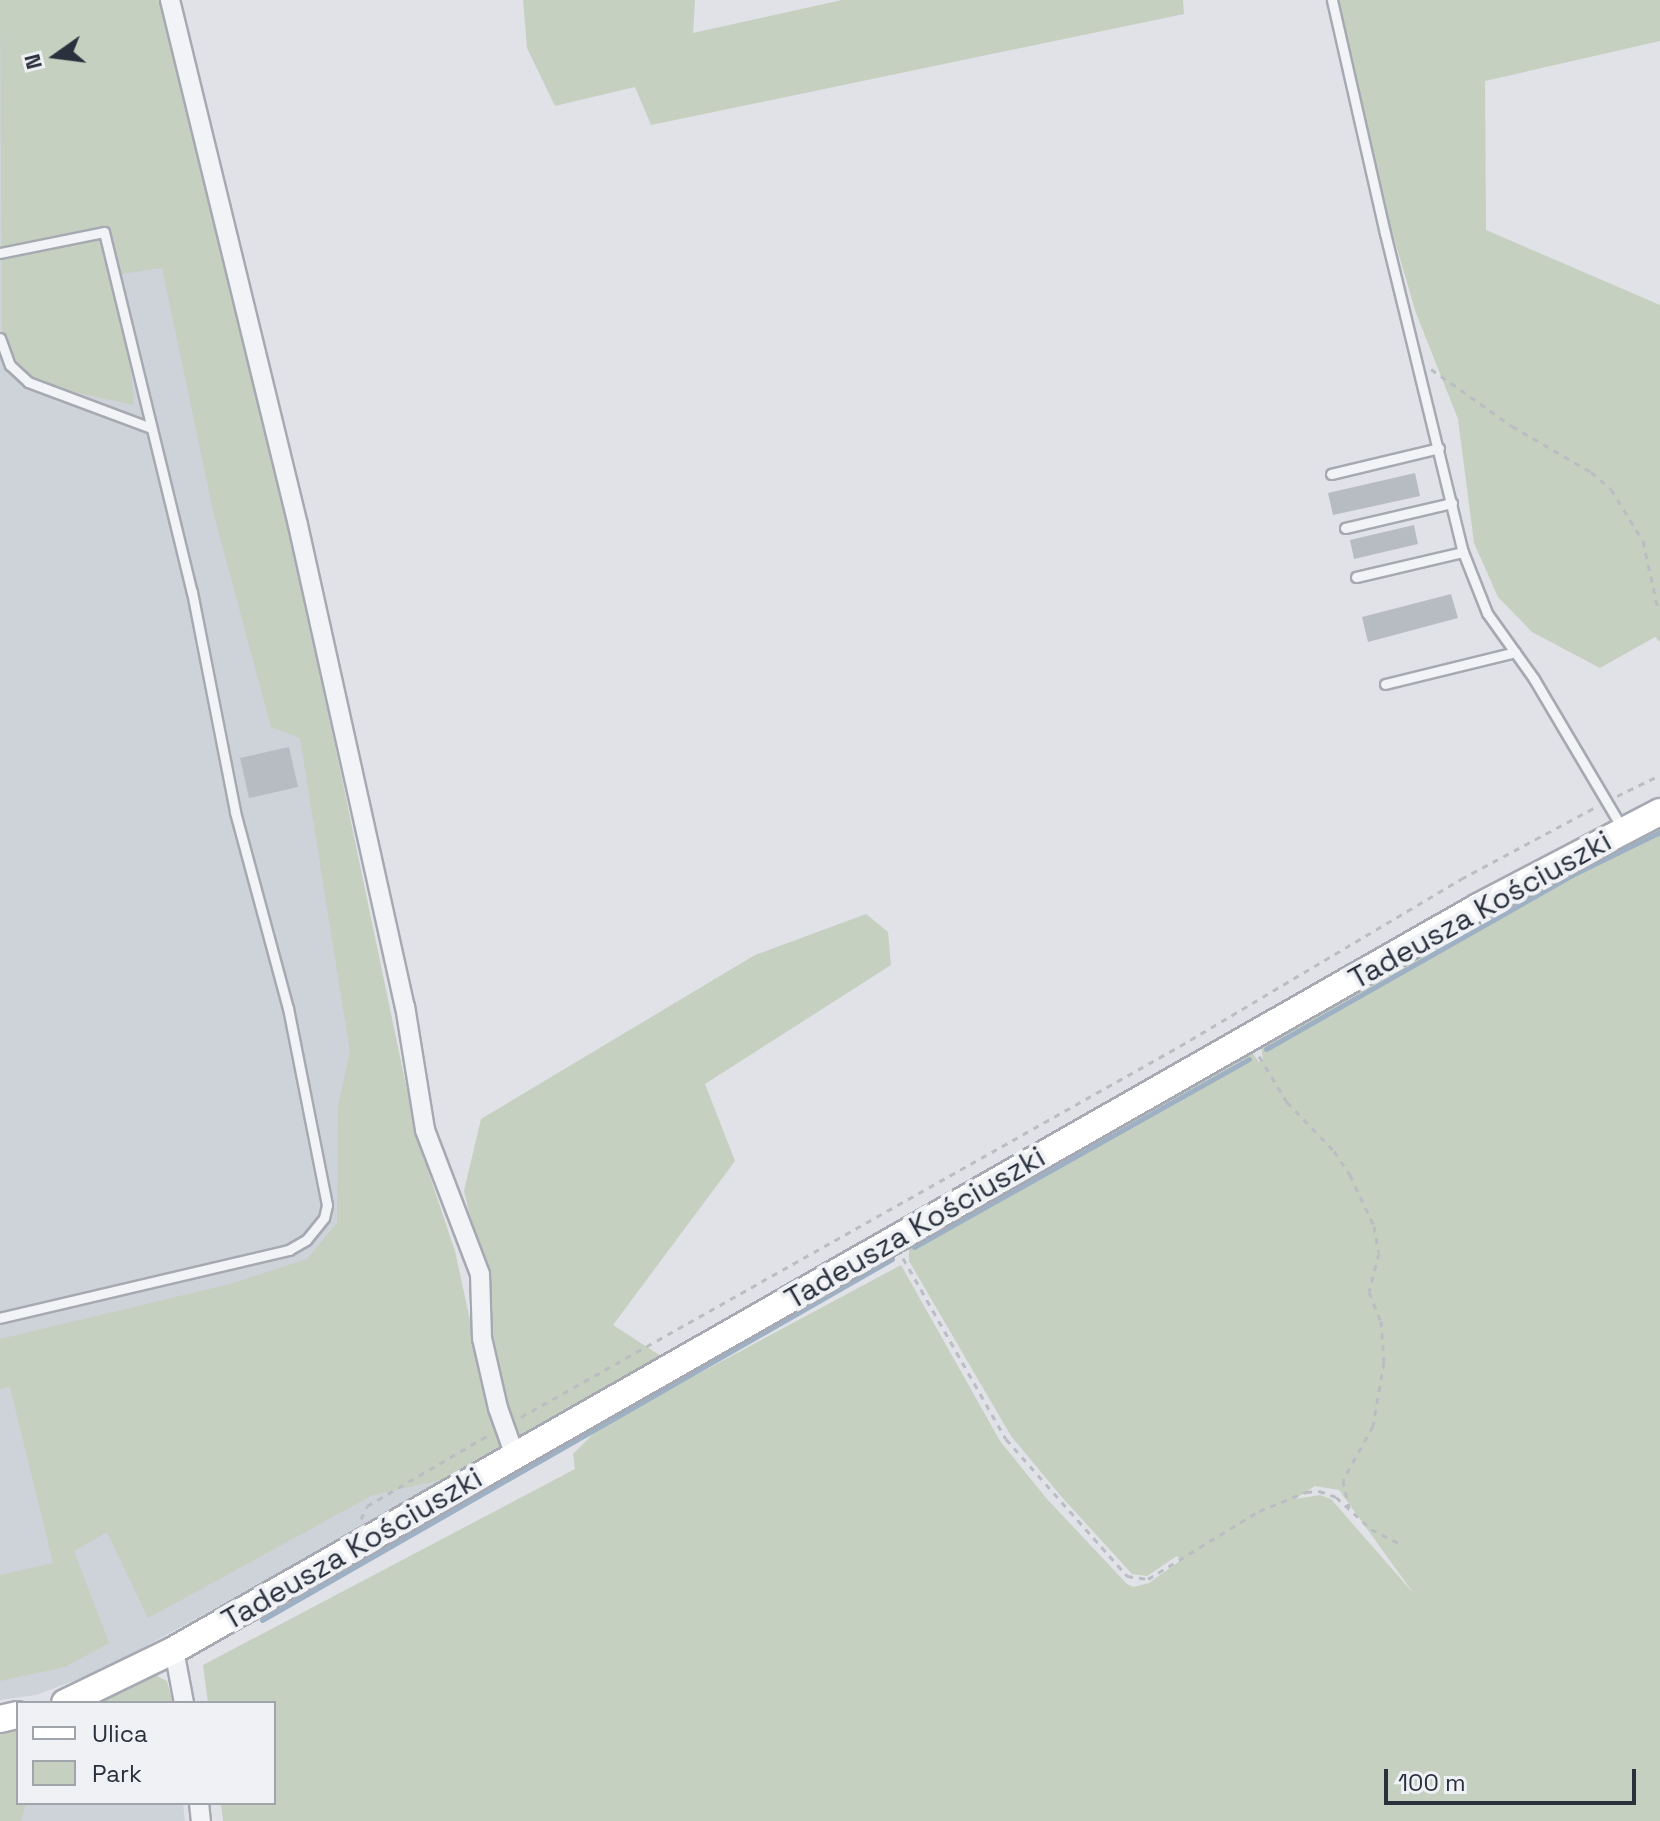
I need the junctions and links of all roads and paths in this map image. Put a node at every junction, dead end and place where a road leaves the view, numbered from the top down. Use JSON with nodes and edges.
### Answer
{"nodes":[{"id":1,"x":170,"y":0,"type":"edge"},
{"id":2,"x":1332,"y":0,"type":"edge"},
{"id":3,"x":0,"y":253,"type":"edge"},
{"id":4,"x":1,"y":342,"type":"edge"},
{"id":5,"x":1418,"y":359,"type":"junction"},
{"id":6,"x":151,"y":428,"type":"junction"},
{"id":7,"x":1439,"y":448,"type":"junction"},
{"id":8,"x":1331,"y":474,"type":"dead end"},
{"id":9,"x":1452,"y":503,"type":"junction"},
{"id":10,"x":1345,"y":528,"type":"dead end"},
{"id":11,"x":1463,"y":552,"type":"junction"},
{"id":12,"x":1356,"y":577,"type":"dead end"},
{"id":13,"x":1658,"y":609,"type":"edge"},
{"id":14,"x":1515,"y":652,"type":"junction"},
{"id":15,"x":1385,"y":684,"type":"dead end"},
{"id":16,"x":1660,"y":775,"type":"edge"},
{"id":17,"x":1607,"y":802,"type":"junction"},
{"id":18,"x":1660,"y":812,"type":"edge"},
{"id":19,"x":1624,"y":831,"type":"junction"},
{"id":20,"x":1259,"y":1057,"type":"dead end"},
{"id":21,"x":894,"y":1241,"type":"junction"},
{"id":22,"x":0,"y":1318,"type":"edge"},
{"id":23,"x":505,"y":1426,"type":"junction"},
{"id":24,"x":515,"y":1456,"type":"junction"},
{"id":25,"x":1350,"y":1511,"type":"junction"},
{"id":26,"x":360,"y":1527,"type":"dead end"},
{"id":27,"x":1402,"y":1545,"type":"dead end"},
{"id":28,"x":174,"y":1650,"type":"junction"},
{"id":29,"x":69,"y":1701,"type":"edge"},
{"id":30,"x":184,"y":1701,"type":"edge"}],
"edges":[{"from":1,"to":23,"type":"street"},
{"from":2,"to":5,"type":"lane"},
{"from":3,"to":6,"type":"lane"},
{"from":4,"to":6,"type":"lane"},
{"from":5,"to":7,"type":"lane"},
{"from":5,"to":13,"type":"path"},
{"from":6,"to":22,"type":"lane"},
{"from":7,"to":8,"type":"lane"},
{"from":7,"to":9,"type":"lane"},
{"from":9,"to":10,"type":"lane"},
{"from":9,"to":11,"type":"lane"},
{"from":11,"to":12,"type":"lane"},
{"from":11,"to":14,"type":"lane"},
{"from":14,"to":15,"type":"lane"},
{"from":14,"to":17,"type":"lane"},
{"from":16,"to":17,"type":"path"},
{"from":17,"to":19,"type":"lane"},
{"from":17,"to":23,"type":"path"},
{"from":18,"to":19,"type":"main road","name":"Tadeusza Kościuszki"},
{"from":19,"to":21,"type":"main road","name":"Tadeusza Kościuszki"},
{"from":20,"to":25,"type":"path"},
{"from":21,"to":24,"type":"main road","name":"Tadeusza Kościuszki"},
{"from":21,"to":25,"type":"path"},
{"from":23,"to":24,"type":"street"},
{"from":23,"to":26,"type":"path"},
{"from":24,"to":28,"type":"main road","name":"Tadeusza Kościuszki"},
{"from":25,"to":27,"type":"path"},
{"from":28,"to":29,"type":"main road","name":"Tadeusza Kościuszki"},
{"from":28,"to":30,"type":"street"}]}
